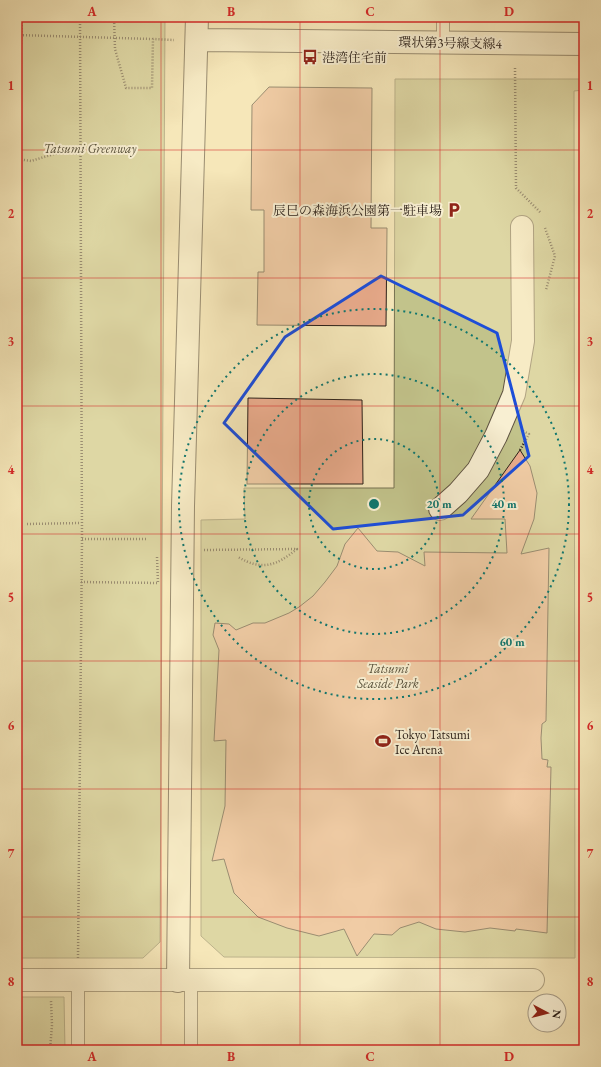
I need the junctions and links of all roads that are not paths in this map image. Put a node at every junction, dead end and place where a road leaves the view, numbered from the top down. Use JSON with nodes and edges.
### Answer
{"nodes":[{"id":1,"x":197,"y":17,"type":"edge"},
{"id":2,"x":443,"y":17,"type":"edge"},
{"id":3,"x":197,"y":40,"type":"junction"},
{"id":4,"x":443,"y":42,"type":"junction"},
{"id":5,"x":584,"y":44,"type":"edge"},
{"id":6,"x":522,"y":227,"type":"dead end"},
{"id":7,"x":440,"y":509,"type":"dead end"},
{"id":8,"x":17,"y":980,"type":"edge"},
{"id":9,"x":78,"y":980,"type":"junction"},
{"id":10,"x":533,"y":980,"type":"dead end"},
{"id":11,"x":184,"y":981,"type":"junction"},
{"id":12,"x":78,"y":1050,"type":"edge"},
{"id":13,"x":191,"y":1050,"type":"edge"}],
"edges":[{"from":1,"to":3,"type":"street"},
{"from":2,"to":4,"type":"lane"},
{"from":3,"to":4,"type":"street","name":"環状第3号線支線4"},
{"from":3,"to":11,"type":"street"},
{"from":4,"to":5,"type":"street","name":"環状第3号線支線4"},
{"from":6,"to":7,"type":"street"},
{"from":8,"to":9,"type":"street"},
{"from":9,"to":11,"type":"street"},
{"from":9,"to":12,"type":"lane"},
{"from":10,"to":11,"type":"street"},
{"from":11,"to":13,"type":"lane"}]}
